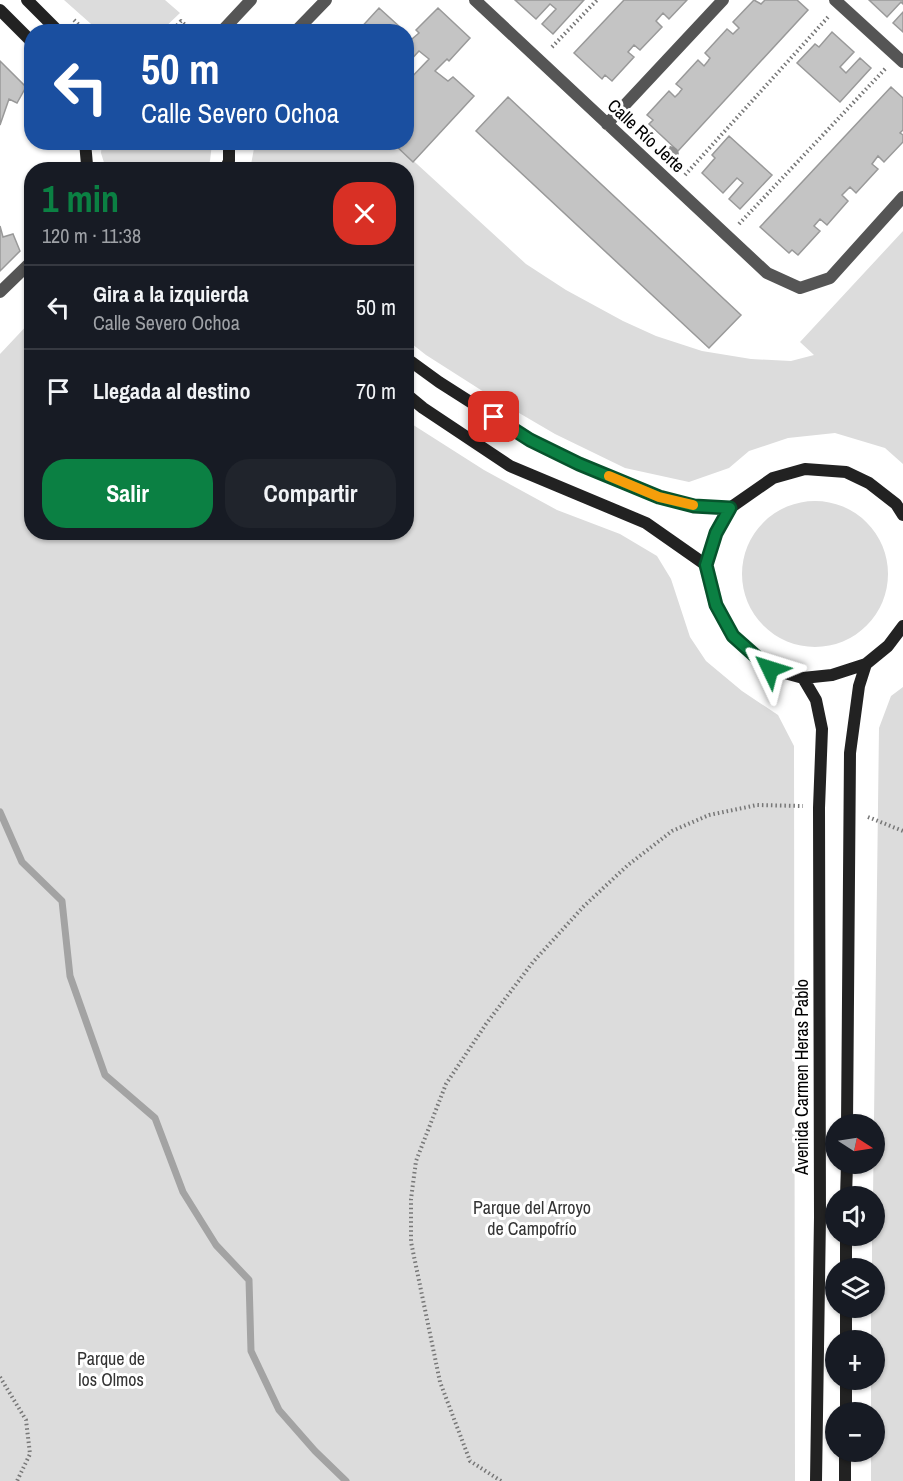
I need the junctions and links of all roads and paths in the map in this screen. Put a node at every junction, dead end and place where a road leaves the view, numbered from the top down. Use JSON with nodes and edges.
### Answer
{"nodes":[{"id":1,"x":27,"y":0,"type":"edge"},
{"id":2,"x":251,"y":0,"type":"edge"},
{"id":3,"x":326,"y":0,"type":"edge"},
{"id":4,"x":475,"y":0,"type":"edge"},
{"id":5,"x":597,"y":0,"type":"edge"},
{"id":6,"x":723,"y":0,"type":"edge"},
{"id":7,"x":837,"y":2,"type":"edge"},
{"id":8,"x":0,"y":10,"type":"edge"},
{"id":9,"x":51,"y":24,"type":"edge"},
{"id":10,"x":229,"y":24,"type":"edge"},
{"id":11,"x":303,"y":24,"type":"edge"},
{"id":12,"x":24,"y":34,"type":"edge"},
{"id":13,"x":540,"y":60,"type":"junction"},
{"id":14,"x":900,"y":60,"type":"edge"},
{"id":15,"x":607,"y":124,"type":"junction"},
{"id":16,"x":674,"y":186,"type":"junction"},
{"id":17,"x":903,"y":197,"type":"edge"},
{"id":18,"x":727,"y":236,"type":"junction"},
{"id":19,"x":24,"y":269,"type":"edge"},
{"id":20,"x":0,"y":292,"type":"edge"},
{"id":21,"x":414,"y":364,"type":"edge"},
{"id":22,"x":414,"y":401,"type":"edge"},
{"id":23,"x":730,"y":508,"type":"junction"},
{"id":24,"x":903,"y":515,"type":"edge"},
{"id":25,"x":706,"y":565,"type":"junction"},
{"id":26,"x":903,"y":626,"type":"edge"},
{"id":27,"x":888,"y":646,"type":"junction"},
{"id":28,"x":903,"y":646,"type":"edge"},
{"id":29,"x":866,"y":664,"type":"junction"},
{"id":30,"x":803,"y":678,"type":"junction"},
{"id":31,"x":819,"y":808,"type":"junction"},
{"id":32,"x":849,"y":809,"type":"junction"},
{"id":33,"x":903,"y":831,"type":"edge"},
{"id":34,"x":847,"y":1114,"type":"edge"},
{"id":35,"x":0,"y":1377,"type":"edge"},
{"id":36,"x":845,"y":1462,"type":"edge"},
{"id":37,"x":17,"y":1481,"type":"edge"},
{"id":38,"x":501,"y":1481,"type":"edge"},
{"id":39,"x":816,"y":1481,"type":"edge"},
{"id":40,"x":845,"y":1481,"type":"edge"}],
"edges":[{"from":1,"to":9,"type":"main road"},
{"from":2,"to":10,"type":"street"},
{"from":3,"to":11,"type":"street"},
{"from":4,"to":13,"type":"street","name":"Calle Río Jerte"},
{"from":5,"to":13,"type":"path"},
{"from":6,"to":15,"type":"street"},
{"from":7,"to":14,"type":"street"},
{"from":7,"to":16,"type":"path"},
{"from":8,"to":12,"type":"main road"},
{"from":13,"to":15,"type":"street","name":"Calle Río Jerte"},
{"from":14,"to":18,"type":"path"},
{"from":15,"to":16,"type":"street","name":"Calle Río Jerte"},
{"from":16,"to":18,"type":"street","name":"Calle Río Jerte"},
{"from":17,"to":18,"type":"street","name":"Calle Río Jerte"},
{"from":19,"to":20,"type":"street"},
{"from":21,"to":23,"type":"main road"},
{"from":22,"to":25,"type":"main road"},
{"from":23,"to":24,"type":"main road"},
{"from":23,"to":25,"type":"main road"},
{"from":25,"to":30,"type":"main road"},
{"from":26,"to":27,"type":"main road"},
{"from":27,"to":28,"type":"main road"},
{"from":27,"to":29,"type":"main road"},
{"from":29,"to":30,"type":"main road"},
{"from":29,"to":32,"type":"main road"},
{"from":30,"to":31,"type":"main road","name":"Avenida Carmen Heras Pablo"},
{"from":31,"to":38,"type":"path"},
{"from":31,"to":39,"type":"main road","name":"Avenida Carmen Heras Pablo"},
{"from":32,"to":33,"type":"path"},
{"from":32,"to":34,"type":"main road"},
{"from":35,"to":37,"type":"path"},
{"from":36,"to":40,"type":"main road"}]}
